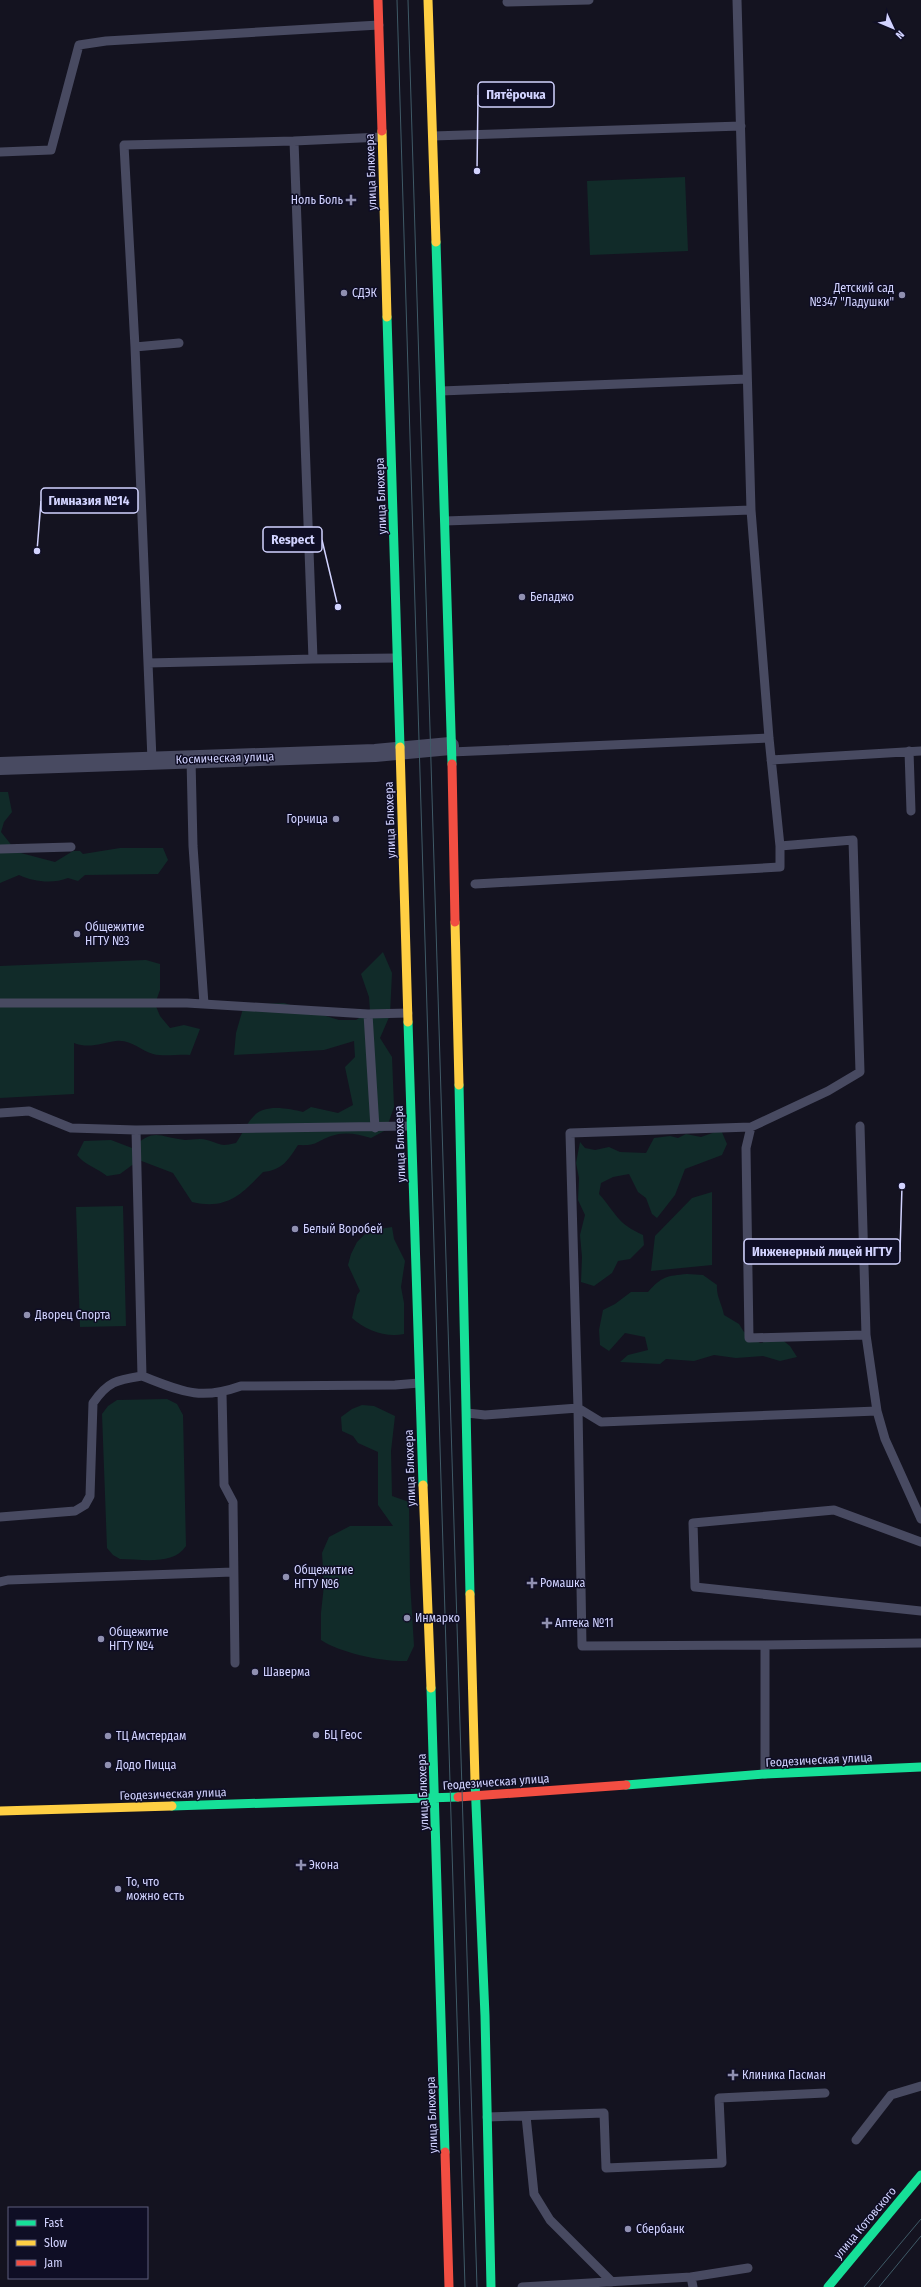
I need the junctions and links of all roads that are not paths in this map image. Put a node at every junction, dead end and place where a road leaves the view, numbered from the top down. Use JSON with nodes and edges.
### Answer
{"nodes":[{"id":1,"x":378,"y":0,"type":"edge"},
{"id":2,"x":428,"y":0,"type":"edge"},
{"id":3,"x":589,"y":0,"type":"edge"},
{"id":4,"x":737,"y":0,"type":"edge"},
{"id":5,"x":507,"y":2,"type":"dead end"},
{"id":6,"x":379,"y":25,"type":"junction"},
{"id":7,"x":740,"y":126,"type":"junction"},
{"id":8,"x":433,"y":136,"type":"junction"},
{"id":9,"x":382,"y":137,"type":"junction"},
{"id":10,"x":294,"y":141,"type":"junction"},
{"id":11,"x":0,"y":152,"type":"edge"},
{"id":12,"x":179,"y":343,"type":"dead end"},
{"id":13,"x":135,"y":347,"type":"junction"},
{"id":14,"x":747,"y":378,"type":"junction"},
{"id":15,"x":441,"y":391,"type":"junction"},
{"id":16,"x":751,"y":510,"type":"junction"},
{"id":17,"x":445,"y":521,"type":"junction"},
{"id":18,"x":397,"y":658,"type":"junction"},
{"id":19,"x":314,"y":659,"type":"junction"},
{"id":20,"x":148,"y":664,"type":"junction"},
{"id":21,"x":769,"y":738,"type":"junction"},
{"id":22,"x":451,"y":749,"type":"junction"},
{"id":23,"x":399,"y":751,"type":"junction"},
{"id":24,"x":909,"y":751,"type":"junction"},
{"id":25,"x":921,"y":751,"type":"edge"},
{"id":26,"x":191,"y":759,"type":"junction"},
{"id":27,"x":152,"y":760,"type":"junction"},
{"id":28,"x":771,"y":760,"type":"junction"},
{"id":29,"x":0,"y":766,"type":"edge"},
{"id":30,"x":911,"y":811,"type":"dead end"},
{"id":31,"x":780,"y":846,"type":"junction"},
{"id":32,"x":71,"y":848,"type":"dead end"},
{"id":33,"x":0,"y":850,"type":"edge"},
{"id":34,"x":475,"y":884,"type":"dead end"},
{"id":35,"x":0,"y":1003,"type":"edge"},
{"id":36,"x":204,"y":1004,"type":"junction"},
{"id":37,"x":408,"y":1013,"type":"junction"},
{"id":38,"x":368,"y":1014,"type":"junction"},
{"id":39,"x":0,"y":1113,"type":"edge"},
{"id":40,"x":411,"y":1126,"type":"junction"},
{"id":41,"x":860,"y":1126,"type":"dead end"},
{"id":42,"x":751,"y":1127,"type":"junction"},
{"id":43,"x":375,"y":1128,"type":"junction"},
{"id":44,"x":136,"y":1130,"type":"junction"},
{"id":45,"x":866,"y":1335,"type":"junction"},
{"id":46,"x":142,"y":1376,"type":"junction"},
{"id":47,"x":419,"y":1383,"type":"junction"},
{"id":48,"x":222,"y":1393,"type":"junction"},
{"id":49,"x":578,"y":1408,"type":"junction"},
{"id":50,"x":877,"y":1411,"type":"junction"},
{"id":51,"x":467,"y":1413,"type":"junction"},
{"id":52,"x":0,"y":1517,"type":"edge"},
{"id":53,"x":921,"y":1519,"type":"edge"},
{"id":54,"x":921,"y":1542,"type":"edge"},
{"id":55,"x":233,"y":1572,"type":"junction"},
{"id":56,"x":0,"y":1582,"type":"edge"},
{"id":57,"x":921,"y":1611,"type":"edge"},
{"id":58,"x":921,"y":1643,"type":"edge"},
{"id":59,"x":765,"y":1645,"type":"junction"},
{"id":60,"x":235,"y":1663,"type":"dead end"},
{"id":61,"x":921,"y":1767,"type":"edge"},
{"id":62,"x":765,"y":1774,"type":"junction"},
{"id":63,"x":475,"y":1796,"type":"junction"},
{"id":64,"x":435,"y":1798,"type":"junction"},
{"id":65,"x":0,"y":1811,"type":"edge"},
{"id":66,"x":921,"y":2086,"type":"edge"},
{"id":67,"x":825,"y":2093,"type":"dead end"},
{"id":68,"x":526,"y":2116,"type":"junction"},
{"id":69,"x":487,"y":2117,"type":"junction"},
{"id":70,"x":856,"y":2140,"type":"dead end"},
{"id":71,"x":921,"y":2175,"type":"edge"},
{"id":72,"x":748,"y":2268,"type":"dead end"},
{"id":73,"x":691,"y":2277,"type":"junction"},
{"id":74,"x":612,"y":2282,"type":"junction"},
{"id":75,"x":449,"y":2287,"type":"edge"},
{"id":76,"x":491,"y":2287,"type":"edge"},
{"id":77,"x":522,"y":2287,"type":"edge"},
{"id":78,"x":693,"y":2287,"type":"edge"},
{"id":79,"x":828,"y":2287,"type":"edge"}],
"edges":[{"from":1,"to":6,"type":"street","name":"улица Блюхера"},
{"from":2,"to":8,"type":"street"},
{"from":3,"to":5,"type":"lane"},
{"from":4,"to":7,"type":"lane"},
{"from":6,"to":9,"type":"street","name":"улица Блюхера"},
{"from":6,"to":11,"type":"lane"},
{"from":7,"to":8,"type":"lane"},
{"from":7,"to":14,"type":"lane"},
{"from":8,"to":15,"type":"street"},
{"from":9,"to":10,"type":"lane"},
{"from":9,"to":18,"type":"street","name":"улица Блюхера"},
{"from":10,"to":13,"type":"lane"},
{"from":10,"to":19,"type":"lane"},
{"from":12,"to":13,"type":"lane"},
{"from":13,"to":20,"type":"lane"},
{"from":14,"to":15,"type":"lane"},
{"from":14,"to":16,"type":"lane"},
{"from":15,"to":17,"type":"street"},
{"from":16,"to":17,"type":"lane"},
{"from":16,"to":21,"type":"lane"},
{"from":17,"to":22,"type":"street"},
{"from":18,"to":19,"type":"lane"},
{"from":18,"to":23,"type":"street","name":"улица Блюхера"},
{"from":19,"to":20,"type":"lane"},
{"from":20,"to":27,"type":"lane"},
{"from":21,"to":22,"type":"lane"},
{"from":21,"to":28,"type":"lane"},
{"from":22,"to":23,"type":"street","name":"Космическая улица"},
{"from":22,"to":51,"type":"street"},
{"from":23,"to":26,"type":"street","name":"Космическая улица"},
{"from":23,"to":37,"type":"street","name":"улица Блюхера"},
{"from":24,"to":25,"type":"lane"},
{"from":24,"to":28,"type":"lane"},
{"from":24,"to":30,"type":"lane"},
{"from":26,"to":27,"type":"street","name":"Космическая улица"},
{"from":26,"to":36,"type":"lane"},
{"from":27,"to":29,"type":"street","name":"Космическая улица"},
{"from":28,"to":31,"type":"lane"},
{"from":31,"to":34,"type":"lane"},
{"from":31,"to":42,"type":"lane"},
{"from":32,"to":33,"type":"lane"},
{"from":35,"to":36,"type":"lane"},
{"from":36,"to":38,"type":"lane"},
{"from":37,"to":38,"type":"lane"},
{"from":37,"to":40,"type":"street","name":"улица Блюхера"},
{"from":38,"to":43,"type":"lane"},
{"from":39,"to":44,"type":"lane"},
{"from":40,"to":43,"type":"lane"},
{"from":40,"to":47,"type":"street","name":"улица Блюхера"},
{"from":41,"to":45,"type":"lane"},
{"from":42,"to":45,"type":"lane"},
{"from":42,"to":49,"type":"lane"},
{"from":43,"to":44,"type":"lane"},
{"from":44,"to":46,"type":"lane"},
{"from":45,"to":50,"type":"lane"},
{"from":46,"to":48,"type":"lane"},
{"from":46,"to":52,"type":"lane"},
{"from":47,"to":48,"type":"lane"},
{"from":47,"to":64,"type":"street","name":"улица Блюхера"},
{"from":48,"to":55,"type":"lane"},
{"from":49,"to":50,"type":"lane"},
{"from":49,"to":51,"type":"lane"},
{"from":49,"to":59,"type":"lane"},
{"from":50,"to":53,"type":"lane"},
{"from":51,"to":63,"type":"street"},
{"from":54,"to":57,"type":"lane"},
{"from":55,"to":56,"type":"lane"},
{"from":55,"to":60,"type":"lane"},
{"from":58,"to":59,"type":"lane"},
{"from":59,"to":62,"type":"lane"},
{"from":61,"to":62,"type":"street","name":"Геодезическая улица"},
{"from":62,"to":63,"type":"street","name":"Геодезическая улица"},
{"from":63,"to":64,"type":"street","name":"Геодезическая улица"},
{"from":63,"to":69,"type":"street"},
{"from":64,"to":65,"type":"street","name":"Геодезическая улица"},
{"from":64,"to":75,"type":"street","name":"улица Блюхера"},
{"from":66,"to":70,"type":"lane"},
{"from":67,"to":68,"type":"lane"},
{"from":68,"to":69,"type":"lane"},
{"from":68,"to":74,"type":"lane"},
{"from":69,"to":76,"type":"street"},
{"from":71,"to":79,"type":"street","name":"улица Котовского"},
{"from":72,"to":73,"type":"lane"},
{"from":73,"to":74,"type":"lane"},
{"from":73,"to":78,"type":"lane"},
{"from":74,"to":77,"type":"lane"}]}
